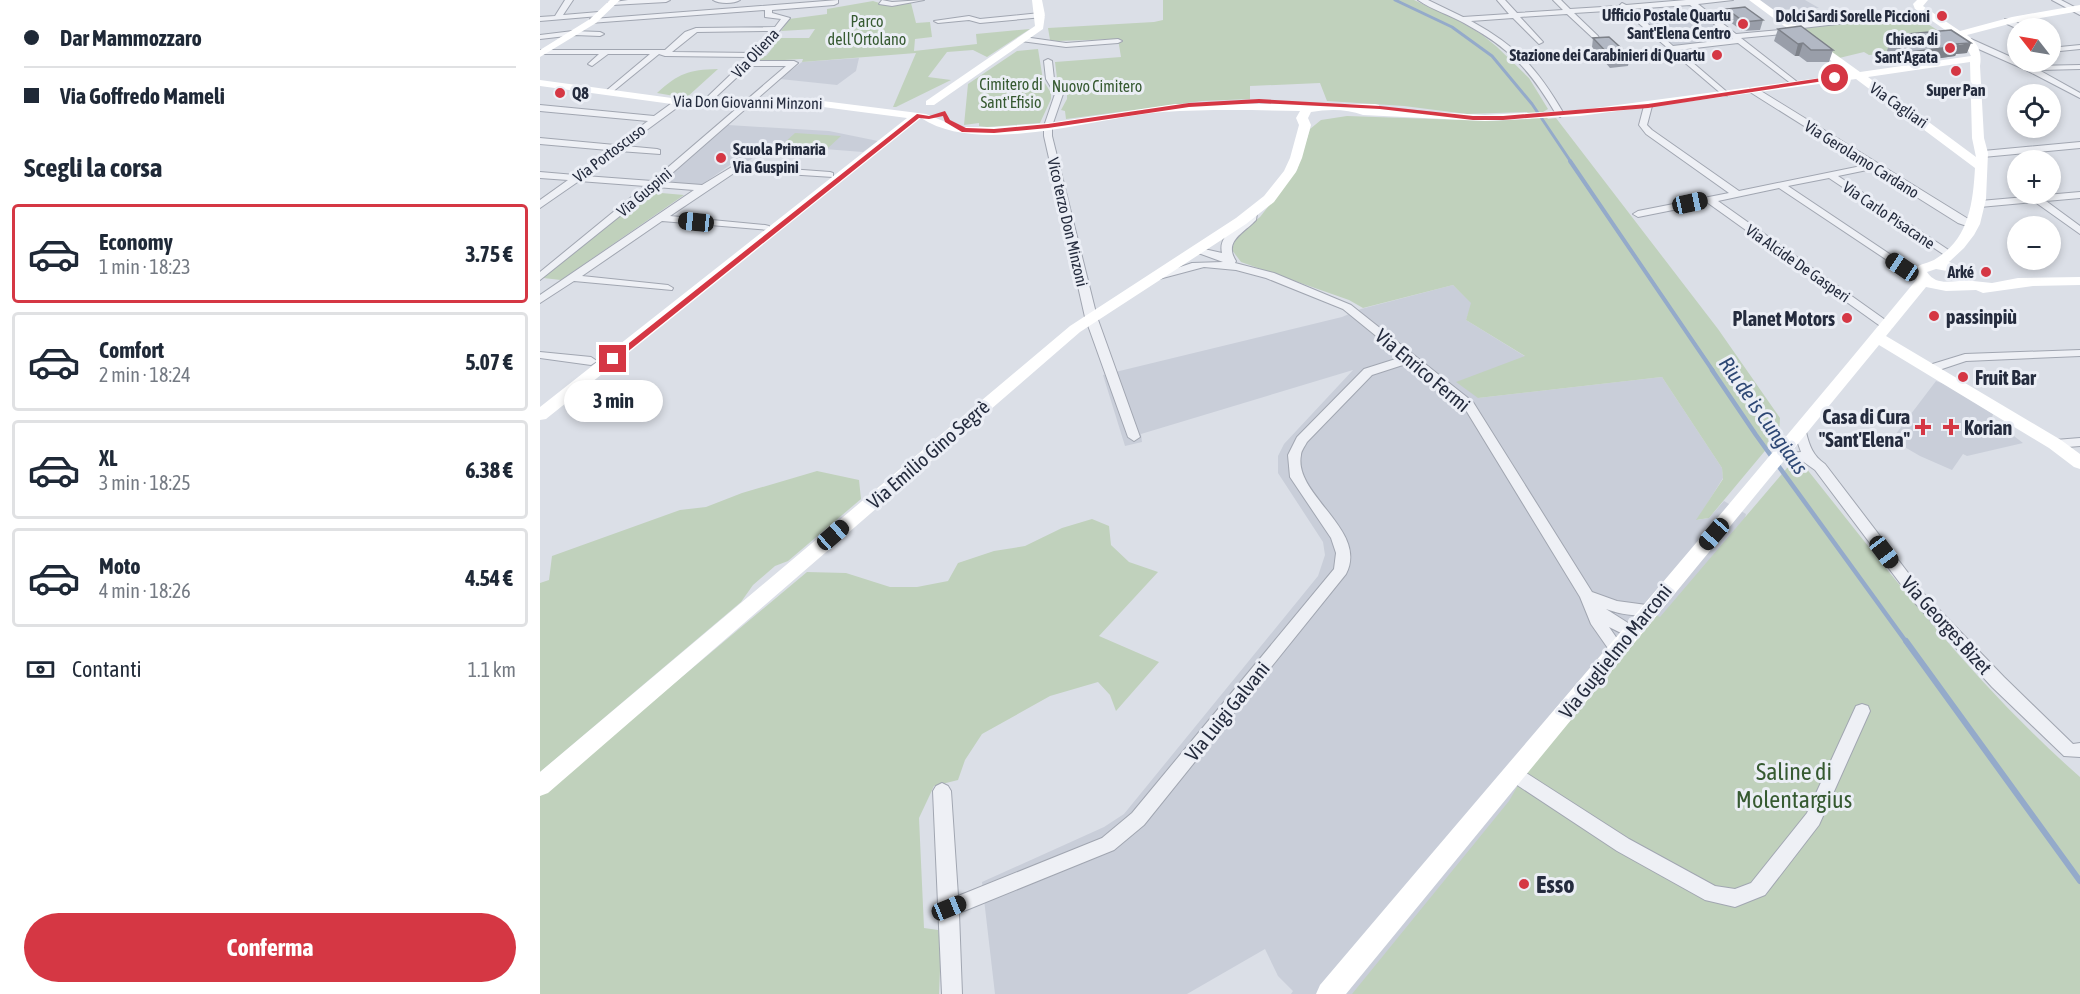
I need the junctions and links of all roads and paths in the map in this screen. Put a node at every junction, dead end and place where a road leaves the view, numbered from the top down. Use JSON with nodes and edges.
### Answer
{"nodes":[{"id":1,"x":569,"y":0,"type":"edge"},
{"id":2,"x":666,"y":0,"type":"edge"},
{"id":3,"x":717,"y":0,"type":"edge"},
{"id":4,"x":736,"y":0,"type":"edge"},
{"id":5,"x":834,"y":0,"type":"edge"},
{"id":6,"x":920,"y":0,"type":"edge"},
{"id":7,"x":1037,"y":0,"type":"edge"},
{"id":8,"x":1422,"y":0,"type":"edge"},
{"id":9,"x":1501,"y":0,"type":"edge"},
{"id":10,"x":1557,"y":0,"type":"edge"},
{"id":11,"x":1616,"y":0,"type":"edge"},
{"id":12,"x":1729,"y":0,"type":"edge"},
{"id":13,"x":1754,"y":0,"type":"edge"},
{"id":14,"x":2056,"y":0,"type":"edge"},
{"id":15,"x":614,"y":1,"type":"edge"},
{"id":16,"x":1689,"y":1,"type":"edge"},
{"id":17,"x":882,"y":2,"type":"dead end"},
{"id":18,"x":771,"y":4,"type":"edge"},
{"id":19,"x":1918,"y":4,"type":"edge"},
{"id":20,"x":1625,"y":8,"type":"junction"},
{"id":21,"x":1567,"y":10,"type":"junction"},
{"id":22,"x":2077,"y":10,"type":"edge"},
{"id":23,"x":1040,"y":15,"type":"junction"},
{"id":24,"x":1515,"y":15,"type":"junction"},
{"id":25,"x":596,"y":17,"type":"junction"},
{"id":26,"x":558,"y":18,"type":"junction"},
{"id":27,"x":2026,"y":18,"type":"edge"},
{"id":28,"x":540,"y":19,"type":"edge"},
{"id":29,"x":1463,"y":19,"type":"junction"},
{"id":30,"x":938,"y":21,"type":"dead end"},
{"id":31,"x":2007,"y":21,"type":"edge"},
{"id":32,"x":777,"y":29,"type":"junction"},
{"id":33,"x":1793,"y":29,"type":"junction"},
{"id":34,"x":573,"y":34,"type":"junction"},
{"id":35,"x":600,"y":34,"type":"dead end"},
{"id":36,"x":1957,"y":35,"type":"junction"},
{"id":37,"x":540,"y":37,"type":"edge"},
{"id":38,"x":1594,"y":38,"type":"edge"},
{"id":39,"x":1024,"y":39,"type":"junction"},
{"id":40,"x":1734,"y":39,"type":"junction"},
{"id":41,"x":1118,"y":41,"type":"dead end"},
{"id":42,"x":1968,"y":41,"type":"junction"},
{"id":43,"x":1539,"y":42,"type":"dead end"},
{"id":44,"x":2080,"y":47,"type":"edge"},
{"id":45,"x":1673,"y":48,"type":"junction"},
{"id":46,"x":2061,"y":49,"type":"edge"},
{"id":47,"x":606,"y":52,"type":"junction"},
{"id":48,"x":542,"y":53,"type":"edge"},
{"id":49,"x":663,"y":53,"type":"junction"},
{"id":50,"x":756,"y":55,"type":"junction"},
{"id":51,"x":2007,"y":55,"type":"edge"},
{"id":52,"x":2001,"y":56,"type":"junction"},
{"id":53,"x":2007,"y":59,"type":"edge"},
{"id":54,"x":1048,"y":61,"type":"dead end"},
{"id":55,"x":1976,"y":63,"type":"junction"},
{"id":56,"x":592,"y":64,"type":"dead end"},
{"id":57,"x":747,"y":64,"type":"junction"},
{"id":58,"x":2061,"y":67,"type":"edge"},
{"id":59,"x":2080,"y":67,"type":"edge"},
{"id":60,"x":2036,"y":72,"type":"edge"},
{"id":61,"x":1855,"y":75,"type":"junction"},
{"id":62,"x":540,"y":83,"type":"edge"},
{"id":63,"x":1793,"y":84,"type":"junction"},
{"id":64,"x":957,"y":85,"type":"junction"},
{"id":65,"x":1753,"y":90,"type":"junction"},
{"id":66,"x":610,"y":93,"type":"junction"},
{"id":67,"x":1724,"y":94,"type":"junction"},
{"id":68,"x":2080,"y":96,"type":"edge"},
{"id":69,"x":1250,"y":101,"type":"junction"},
{"id":70,"x":679,"y":102,"type":"junction"},
{"id":71,"x":930,"y":103,"type":"junction"},
{"id":72,"x":705,"y":104,"type":"junction"},
{"id":73,"x":1213,"y":104,"type":"junction"},
{"id":74,"x":746,"y":105,"type":"junction"},
{"id":75,"x":1648,"y":106,"type":"junction"},
{"id":76,"x":1277,"y":107,"type":"junction"},
{"id":77,"x":540,"y":108,"type":"edge"},
{"id":78,"x":946,"y":108,"type":"junction"},
{"id":79,"x":1311,"y":108,"type":"junction"},
{"id":80,"x":1374,"y":110,"type":"junction"},
{"id":81,"x":919,"y":114,"type":"junction"},
{"id":82,"x":1554,"y":115,"type":"junction"},
{"id":83,"x":656,"y":119,"type":"junction"},
{"id":84,"x":1305,"y":121,"type":"junction"},
{"id":85,"x":1048,"y":126,"type":"junction"},
{"id":86,"x":965,"y":130,"type":"junction"},
{"id":87,"x":540,"y":141,"type":"edge"},
{"id":88,"x":2080,"y":145,"type":"edge"},
{"id":89,"x":1957,"y":147,"type":"junction"},
{"id":90,"x":617,"y":148,"type":"junction"},
{"id":91,"x":657,"y":152,"type":"dead end"},
{"id":92,"x":1982,"y":155,"type":"junction"},
{"id":93,"x":1873,"y":166,"type":"junction"},
{"id":94,"x":1828,"y":174,"type":"junction"},
{"id":95,"x":540,"y":175,"type":"edge"},
{"id":96,"x":830,"y":175,"type":"dead end"},
{"id":97,"x":576,"y":178,"type":"junction"},
{"id":98,"x":654,"y":184,"type":"junction"},
{"id":99,"x":1704,"y":184,"type":"junction"},
{"id":100,"x":1779,"y":184,"type":"junction"},
{"id":101,"x":702,"y":188,"type":"junction"},
{"id":102,"x":1736,"y":193,"type":"junction"},
{"id":103,"x":2080,"y":195,"type":"edge"},
{"id":104,"x":2061,"y":197,"type":"edge"},
{"id":105,"x":2007,"y":202,"type":"edge"},
{"id":106,"x":1980,"y":204,"type":"junction"},
{"id":107,"x":2043,"y":204,"type":"edge"},
{"id":108,"x":540,"y":205,"type":"edge"},
{"id":109,"x":1252,"y":213,"type":"junction"},
{"id":110,"x":1638,"y":214,"type":"dead end"},
{"id":111,"x":659,"y":218,"type":"junction"},
{"id":112,"x":1973,"y":225,"type":"junction"},
{"id":113,"x":765,"y":228,"type":"dead end"},
{"id":114,"x":2080,"y":231,"type":"edge"},
{"id":115,"x":1195,"y":250,"type":"junction"},
{"id":116,"x":1224,"y":262,"type":"junction"},
{"id":117,"x":1902,"y":267,"type":"dead end"},
{"id":118,"x":1952,"y":267,"type":"junction"},
{"id":119,"x":540,"y":277,"type":"edge"},
{"id":120,"x":573,"y":278,"type":"junction"},
{"id":121,"x":1151,"y":278,"type":"junction"},
{"id":122,"x":1925,"y":279,"type":"junction"},
{"id":123,"x":2080,"y":281,"type":"edge"},
{"id":124,"x":2028,"y":283,"type":"junction"},
{"id":125,"x":1944,"y":287,"type":"junction"},
{"id":126,"x":540,"y":288,"type":"edge"},
{"id":127,"x":668,"y":288,"type":"dead end"},
{"id":128,"x":1994,"y":288,"type":"junction"},
{"id":129,"x":555,"y":290,"type":"junction"},
{"id":130,"x":540,"y":300,"type":"edge"},
{"id":131,"x":1902,"y":308,"type":"junction"},
{"id":132,"x":1091,"y":317,"type":"junction"},
{"id":133,"x":1882,"y":331,"type":"junction"},
{"id":134,"x":2080,"y":353,"type":"edge"},
{"id":135,"x":540,"y":355,"type":"edge"},
{"id":136,"x":1411,"y":358,"type":"junction"},
{"id":137,"x":591,"y":361,"type":"dead end"},
{"id":138,"x":1930,"y":369,"type":"junction"},
{"id":139,"x":540,"y":415,"type":"edge"},
{"id":140,"x":1134,"y":437,"type":"dead end"},
{"id":141,"x":2080,"y":442,"type":"edge"},
{"id":142,"x":2055,"y":444,"type":"junction"},
{"id":143,"x":1792,"y":446,"type":"junction"},
{"id":144,"x":1813,"y":462,"type":"junction"},
{"id":145,"x":2080,"y":463,"type":"edge"},
{"id":146,"x":1589,"y":600,"type":"junction"},
{"id":147,"x":1649,"y":610,"type":"junction"},
{"id":148,"x":1631,"y":632,"type":"junction"},
{"id":149,"x":1617,"y":650,"type":"junction"},
{"id":150,"x":1862,"y":711,"type":"dead end"},
{"id":151,"x":2075,"y":750,"type":"edge"},
{"id":152,"x":1514,"y":774,"type":"junction"},
{"id":153,"x":540,"y":786,"type":"edge"},
{"id":154,"x":942,"y":791,"type":"dead end"},
{"id":155,"x":949,"y":908,"type":"junction"},
{"id":156,"x":952,"y":994,"type":"edge"},
{"id":157,"x":1329,"y":994,"type":"edge"}],
"edges":[{"from":1,"to":26,"type":"street"},
{"from":2,"to":15,"type":"street"},
{"from":3,"to":4,"type":"street"},
{"from":5,"to":18,"type":"street"},
{"from":6,"to":17,"type":"street"},
{"from":7,"to":23,"type":"street"},
{"from":8,"to":29,"type":"street"},
{"from":9,"to":24,"type":"street"},
{"from":10,"to":21,"type":"street"},
{"from":11,"to":20,"type":"street"},
{"from":12,"to":16,"type":"street"},
{"from":13,"to":33,"type":"street","name":"Via Cagliari"},
{"from":14,"to":22,"type":"street"},
{"from":15,"to":25,"type":"street"},
{"from":16,"to":20,"type":"street"},
{"from":16,"to":40,"type":"street"},
{"from":18,"to":25,"type":"street"},
{"from":18,"to":32,"type":"street","name":"Via Oliena"},
{"from":19,"to":33,"type":"street"},
{"from":19,"to":36,"type":"street"},
{"from":20,"to":21,"type":"street"},
{"from":20,"to":45,"type":"street"},
{"from":21,"to":24,"type":"street"},
{"from":21,"to":38,"type":"street"},
{"from":22,"to":27,"type":"street"},
{"from":23,"to":30,"type":"street"},
{"from":23,"to":39,"type":"street"},
{"from":24,"to":29,"type":"street"},
{"from":24,"to":43,"type":"street"},
{"from":25,"to":26,"type":"street"},
{"from":25,"to":34,"type":"street"},
{"from":26,"to":28,"type":"street"},
{"from":29,"to":82,"type":"street"},
{"from":31,"to":36,"type":"street"},
{"from":32,"to":49,"type":"street"},
{"from":32,"to":50,"type":"street","name":"Via Oliena"},
{"from":33,"to":40,"type":"street"},
{"from":33,"to":61,"type":"street","name":"Via Cagliari"},
{"from":34,"to":35,"type":"street"},
{"from":34,"to":37,"type":"street"},
{"from":34,"to":48,"type":"street"},
{"from":36,"to":42,"type":"street"},
{"from":39,"to":41,"type":"street"},
{"from":39,"to":64,"type":"street"},
{"from":40,"to":45,"type":"street"},
{"from":40,"to":63,"type":"street"},
{"from":42,"to":52,"type":"street"},
{"from":42,"to":55,"type":"street"},
{"from":44,"to":46,"type":"street"},
{"from":45,"to":67,"type":"street"},
{"from":47,"to":48,"type":"street"},
{"from":47,"to":49,"type":"street"},
{"from":47,"to":56,"type":"street"},
{"from":49,"to":50,"type":"street"},
{"from":49,"to":66,"type":"street"},
{"from":50,"to":57,"type":"street","name":"Via Oliena"},
{"from":51,"to":52,"type":"street"},
{"from":52,"to":53,"type":"street"},
{"from":52,"to":55,"type":"street"},
{"from":54,"to":85,"type":"street"},
{"from":55,"to":61,"type":"street"},
{"from":55,"to":92,"type":"street"},
{"from":57,"to":72,"type":"street","name":"Via Oliena"},
{"from":57,"to":74,"type":"street","name":"Via Guspini"},
{"from":58,"to":59,"type":"street"},
{"from":60,"to":68,"type":"street"},
{"from":61,"to":63,"type":"street"},
{"from":61,"to":89,"type":"street","name":"Via Cagliari"},
{"from":62,"to":66,"type":"street","name":"Via Don Giovanni Minzoni"},
{"from":63,"to":65,"type":"street"},
{"from":64,"to":71,"type":"street"},
{"from":64,"to":78,"type":"street"},
{"from":65,"to":67,"type":"street"},
{"from":65,"to":93,"type":"street","name":"Via Gerolamo Cardano"},
{"from":66,"to":70,"type":"street","name":"Via Don Giovanni Minzoni"},
{"from":67,"to":75,"type":"street"},
{"from":69,"to":73,"type":"street"},
{"from":69,"to":79,"type":"street"},
{"from":69,"to":80,"type":"street"},
{"from":70,"to":72,"type":"street","name":"Via Don Giovanni Minzoni"},
{"from":70,"to":83,"type":"street","name":"Via Portoscuso"},
{"from":71,"to":78,"type":"street"},
{"from":71,"to":81,"type":"street"},
{"from":72,"to":74,"type":"street","name":"Via Don Giovanni Minzoni"},
{"from":73,"to":76,"type":"street"},
{"from":73,"to":85,"type":"street","name":"Via Don Giovanni Minzoni"},
{"from":74,"to":81,"type":"street","name":"Via Don Giovanni Minzoni"},
{"from":74,"to":98,"type":"street","name":"Via Guspini"},
{"from":75,"to":82,"type":"street"},
{"from":75,"to":99,"type":"street"},
{"from":76,"to":79,"type":"street"},
{"from":76,"to":84,"type":"street"},
{"from":77,"to":83,"type":"street"},
{"from":78,"to":81,"type":"street"},
{"from":78,"to":86,"type":"street"},
{"from":79,"to":80,"type":"street"},
{"from":79,"to":84,"type":"street"},
{"from":80,"to":82,"type":"street"},
{"from":80,"to":84,"type":"street"},
{"from":81,"to":86,"type":"street","name":"Via Don Giovanni Minzoni"},
{"from":81,"to":139,"type":"street"},
{"from":83,"to":90,"type":"street","name":"Via Portoscuso"},
{"from":84,"to":109,"type":"street","name":"Via Emilio Gino Segrè"},
{"from":85,"to":86,"type":"street","name":"Via Don Giovanni Minzoni"},
{"from":85,"to":132,"type":"street","name":"Vico terzo Don Minzoni"},
{"from":87,"to":90,"type":"street"},
{"from":88,"to":92,"type":"street"},
{"from":89,"to":92,"type":"street","name":"Via Cagliari"},
{"from":89,"to":92,"type":"street"},
{"from":90,"to":91,"type":"street"},
{"from":90,"to":97,"type":"street","name":"Via Portoscuso"},
{"from":92,"to":106,"type":"street"},
{"from":93,"to":94,"type":"street"},
{"from":93,"to":112,"type":"street","name":"Via Gerolamo Cardano"},
{"from":94,"to":100,"type":"street"},
{"from":94,"to":118,"type":"street","name":"Via Carlo Pisacane"},
{"from":95,"to":97,"type":"street"},
{"from":96,"to":101,"type":"street"},
{"from":97,"to":98,"type":"street"},
{"from":97,"to":108,"type":"street","name":"Via Portoscuso"},
{"from":98,"to":101,"type":"street"},
{"from":98,"to":119,"type":"street","name":"Via Guspini"},
{"from":99,"to":102,"type":"street"},
{"from":99,"to":102,"type":"street"},
{"from":99,"to":110,"type":"street"},
{"from":99,"to":133,"type":"street","name":"Via Alcide De Gasperi"},
{"from":100,"to":102,"type":"street"},
{"from":100,"to":117,"type":"street"},
{"from":101,"to":111,"type":"street"},
{"from":103,"to":104,"type":"street"},
{"from":105,"to":106,"type":"street"},
{"from":106,"to":112,"type":"street"},
{"from":107,"to":114,"type":"street"},
{"from":109,"to":115,"type":"street","name":"Via Emilio Gino Segrè"},
{"from":109,"to":116,"type":"street"},
{"from":111,"to":113,"type":"street"},
{"from":111,"to":120,"type":"street"},
{"from":112,"to":118,"type":"street"},
{"from":115,"to":116,"type":"street"},
{"from":115,"to":121,"type":"street","name":"Via Emilio Gino Segrè"},
{"from":116,"to":121,"type":"street"},
{"from":116,"to":136,"type":"street","name":"Via Enrico Fermi"},
{"from":118,"to":122,"type":"street","name":"Via Guglielmo Marconi"},
{"from":118,"to":124,"type":"street"},
{"from":118,"to":125,"type":"street"},
{"from":118,"to":128,"type":"street"},
{"from":120,"to":127,"type":"street"},
{"from":120,"to":129,"type":"street"},
{"from":121,"to":132,"type":"street","name":"Via Emilio Gino Segrè"},
{"from":122,"to":125,"type":"street"},
{"from":122,"to":131,"type":"street","name":"Via Guglielmo Marconi"},
{"from":123,"to":124,"type":"street"},
{"from":124,"to":128,"type":"street"},
{"from":125,"to":131,"type":"street","name":"Via Guglielmo Marconi"},
{"from":126,"to":129,"type":"street"},
{"from":128,"to":131,"type":"street"},
{"from":129,"to":130,"type":"street"},
{"from":131,"to":133,"type":"street","name":"Via Guglielmo Marconi"},
{"from":132,"to":140,"type":"street","name":"Vico terzo Don Minzoni"},
{"from":132,"to":153,"type":"street","name":"Via Emilio Gino Segrè"},
{"from":133,"to":138,"type":"street"},
{"from":133,"to":143,"type":"street","name":"Via Guglielmo Marconi"},
{"from":134,"to":138,"type":"street"},
{"from":135,"to":137,"type":"street"},
{"from":136,"to":146,"type":"street","name":"Via Enrico Fermi"},
{"from":136,"to":155,"type":"street","name":"Via Luigi Galvani"},
{"from":138,"to":142,"type":"street"},
{"from":141,"to":142,"type":"street"},
{"from":142,"to":145,"type":"street"},
{"from":143,"to":144,"type":"street","name":"Via Georges Bizet"},
{"from":143,"to":144,"type":"street","name":"Via Georges Bizet"},
{"from":143,"to":147,"type":"street","name":"Via Guglielmo Marconi"},
{"from":144,"to":151,"type":"street","name":"Via Georges Bizet"},
{"from":146,"to":147,"type":"street"},
{"from":146,"to":148,"type":"street"},
{"from":146,"to":149,"type":"street","name":"Via Enrico Fermi"},
{"from":147,"to":148,"type":"street","name":"Via Guglielmo Marconi"},
{"from":148,"to":149,"type":"street","name":"Via Guglielmo Marconi"},
{"from":149,"to":152,"type":"street","name":"Via Guglielmo Marconi"},
{"from":150,"to":152,"type":"street"},
{"from":152,"to":157,"type":"street","name":"Via Guglielmo Marconi"},
{"from":154,"to":155,"type":"street"},
{"from":155,"to":156,"type":"street"}]}
